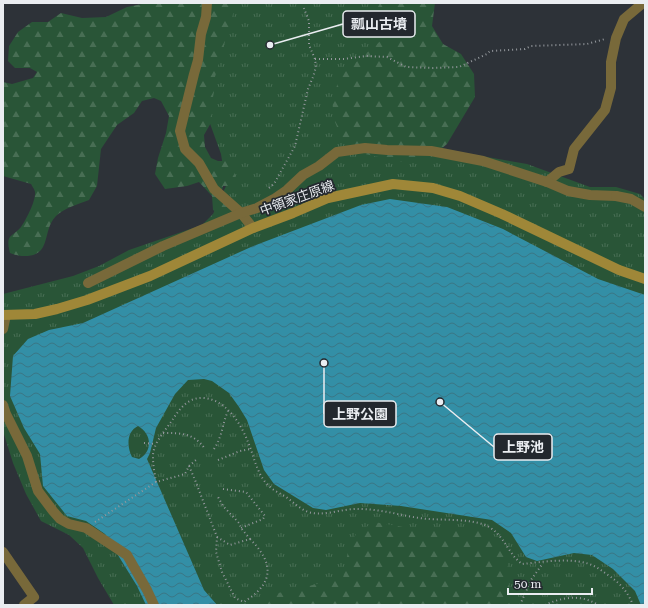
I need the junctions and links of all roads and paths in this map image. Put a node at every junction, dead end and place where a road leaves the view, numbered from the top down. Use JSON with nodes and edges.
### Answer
{"nodes":[{"id":1,"x":207,"y":3,"type":"edge"},
{"id":2,"x":643,"y":3,"type":"edge"},
{"id":3,"x":303,"y":6,"type":"dead end"},
{"id":4,"x":645,"y":6,"type":"edge"},
{"id":5,"x":616,"y":38,"type":"junction"},
{"id":6,"x":315,"y":59,"type":"junction"},
{"id":7,"x":547,"y":182,"type":"junction"},
{"id":8,"x":269,"y":188,"type":"dead end"},
{"id":9,"x":645,"y":207,"type":"edge"},
{"id":10,"x":241,"y":213,"type":"junction"},
{"id":11,"x":254,"y":228,"type":"junction"},
{"id":12,"x":645,"y":279,"type":"edge"},
{"id":13,"x":88,"y":283,"type":"dead end"},
{"id":14,"x":4,"y":315,"type":"edge"},
{"id":15,"x":3,"y":329,"type":"edge"},
{"id":16,"x":228,"y":411,"type":"junction"},
{"id":17,"x":4,"y":412,"type":"edge"},
{"id":18,"x":163,"y":433,"type":"junction"},
{"id":19,"x":144,"y":443,"type":"dead end"},
{"id":20,"x":156,"y":444,"type":"junction"},
{"id":21,"x":205,"y":448,"type":"dead end"},
{"id":22,"x":214,"y":449,"type":"dead end"},
{"id":23,"x":251,"y":449,"type":"junction"},
{"id":24,"x":196,"y":460,"type":"dead end"},
{"id":25,"x":218,"y":460,"type":"dead end"},
{"id":26,"x":189,"y":466,"type":"junction"},
{"id":27,"x":156,"y":482,"type":"junction"},
{"id":28,"x":223,"y":489,"type":"dead end"},
{"id":29,"x":218,"y":497,"type":"dead end"},
{"id":30,"x":86,"y":528,"type":"junction"},
{"id":31,"x":241,"y":528,"type":"junction"},
{"id":32,"x":216,"y":537,"type":"junction"},
{"id":33,"x":250,"y":539,"type":"junction"},
{"id":34,"x":3,"y":552,"type":"edge"},
{"id":35,"x":543,"y":562,"type":"junction"},
{"id":36,"x":24,"y":605,"type":"edge"},
{"id":37,"x":154,"y":605,"type":"edge"},
{"id":38,"x":520,"y":605,"type":"edge"},
{"id":39,"x":546,"y":605,"type":"edge"},
{"id":40,"x":598,"y":605,"type":"edge"},
{"id":41,"x":633,"y":605,"type":"edge"}],
"edges":[{"from":1,"to":10,"type":"street"},
{"from":2,"to":4,"type":"street"},
{"from":2,"to":5,"type":"street"},
{"from":3,"to":6,"type":"path"},
{"from":5,"to":6,"type":"path"},
{"from":5,"to":7,"type":"street"},
{"from":6,"to":8,"type":"path"},
{"from":7,"to":9,"type":"street"},
{"from":7,"to":10,"type":"street"},
{"from":10,"to":11,"type":"street"},
{"from":10,"to":13,"type":"street"},
{"from":11,"to":12,"type":"main road","name":"中領家庄原線"},
{"from":11,"to":14,"type":"main road","name":"中領家庄原線"},
{"from":14,"to":15,"type":"street"},
{"from":16,"to":18,"type":"path"},
{"from":16,"to":22,"type":"path"},
{"from":16,"to":23,"type":"path"},
{"from":17,"to":30,"type":"street"},
{"from":18,"to":20,"type":"path"},
{"from":18,"to":21,"type":"path"},
{"from":19,"to":20,"type":"path"},
{"from":20,"to":27,"type":"path"},
{"from":23,"to":25,"type":"path"},
{"from":23,"to":35,"type":"path"},
{"from":24,"to":26,"type":"path"},
{"from":26,"to":27,"type":"path"},
{"from":26,"to":32,"type":"path"},
{"from":27,"to":30,"type":"path"},
{"from":28,"to":31,"type":"path"},
{"from":29,"to":31,"type":"path"},
{"from":30,"to":37,"type":"street"},
{"from":31,"to":33,"type":"path"},
{"from":32,"to":33,"type":"path"},
{"from":32,"to":33,"type":"path"},
{"from":34,"to":36,"type":"street"},
{"from":35,"to":38,"type":"path"},
{"from":35,"to":41,"type":"path"},
{"from":39,"to":40,"type":"path"}]}
